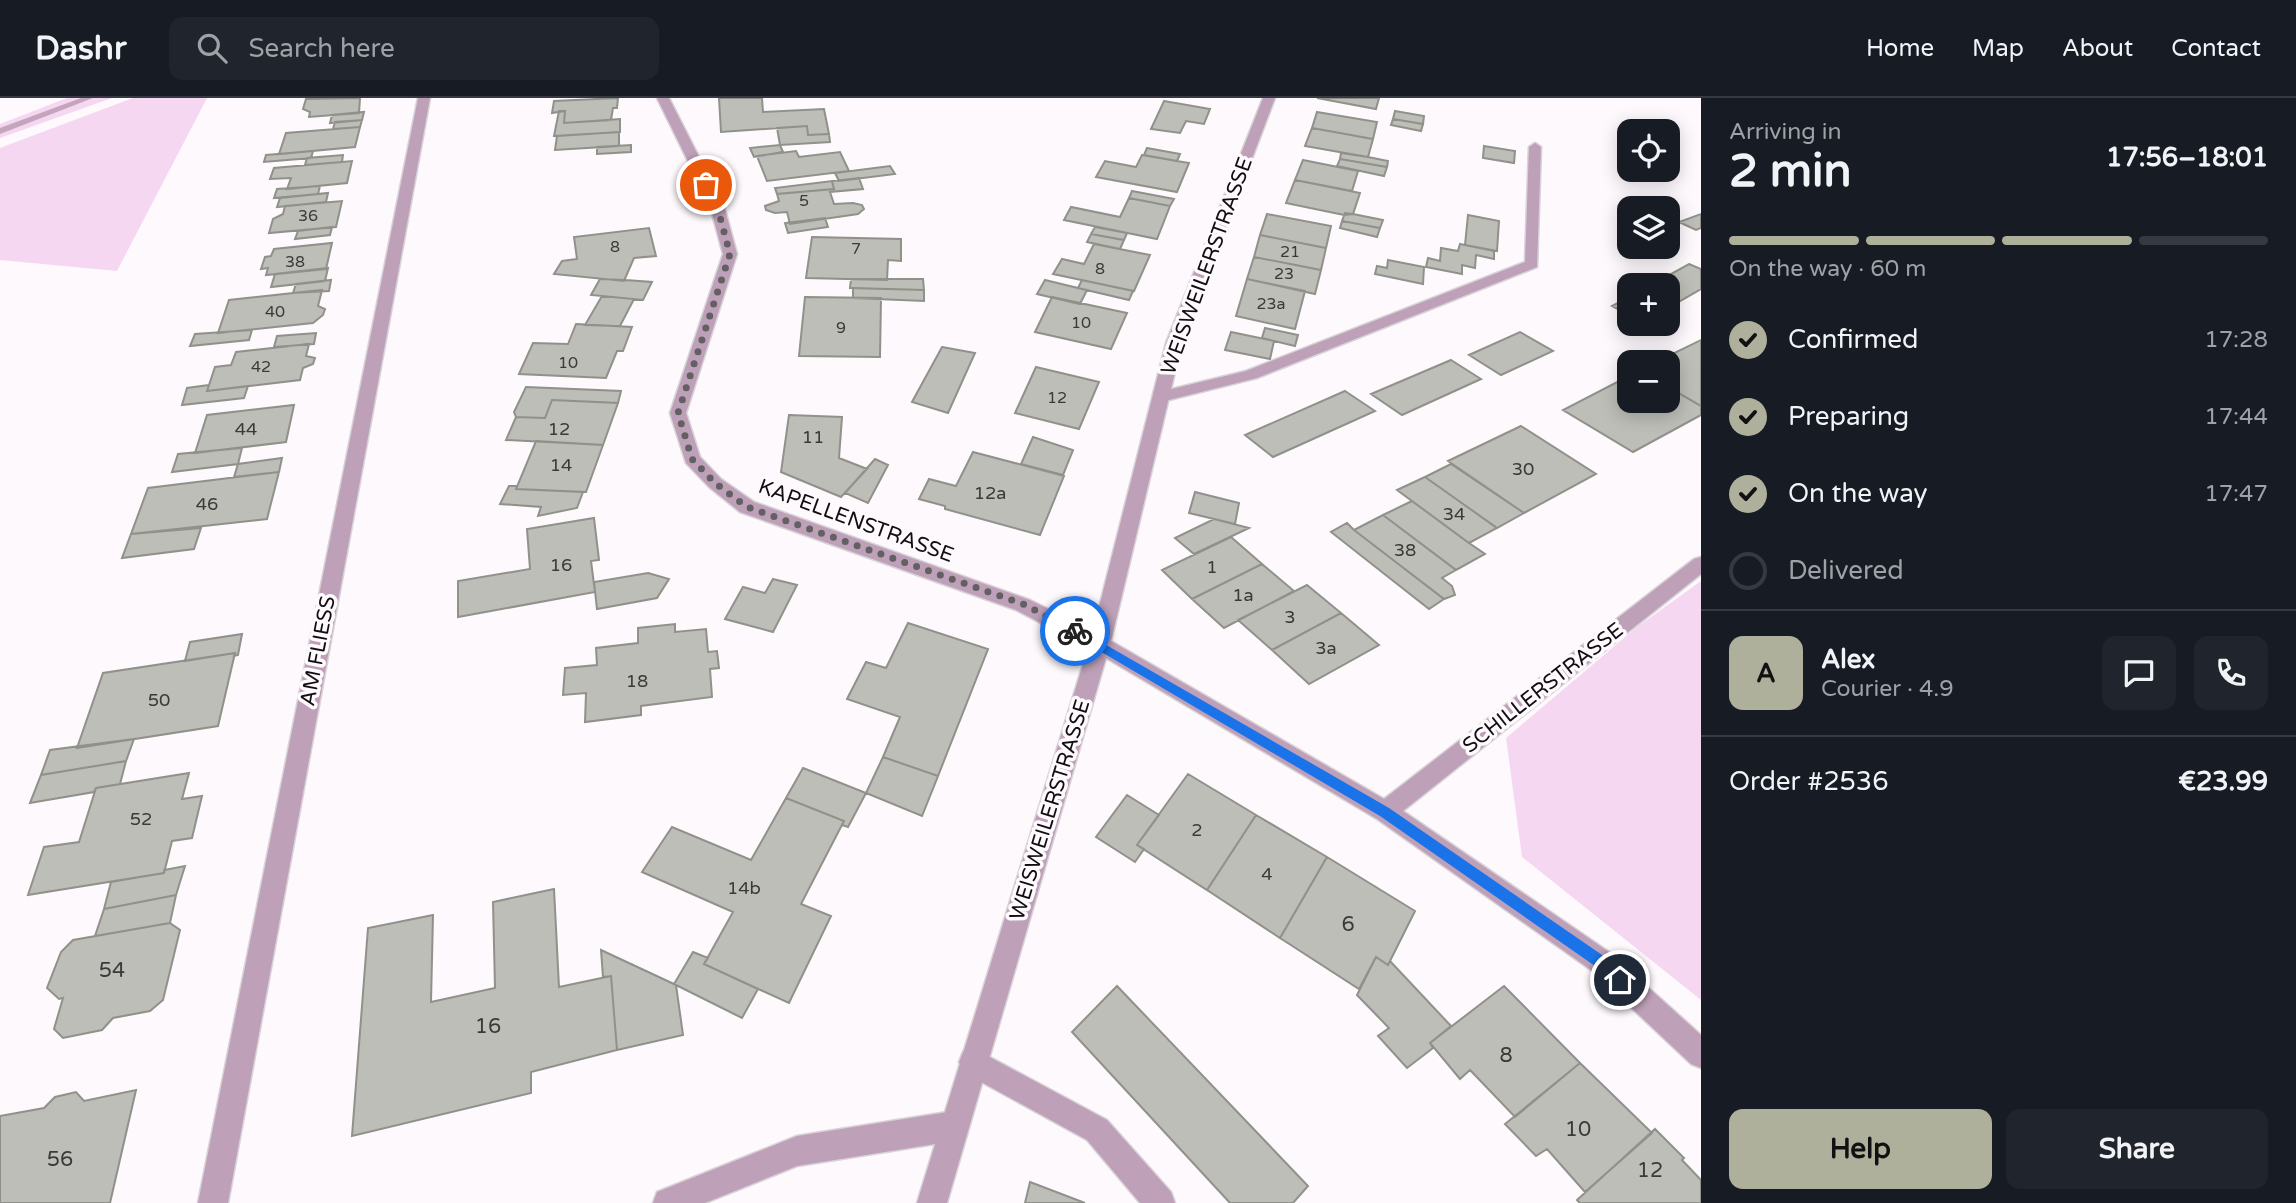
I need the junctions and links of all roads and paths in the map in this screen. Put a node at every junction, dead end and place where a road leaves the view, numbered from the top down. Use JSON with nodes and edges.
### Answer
{"nodes":[{"id":1,"x":424,"y":98,"type":"edge"},
{"id":2,"x":663,"y":98,"type":"edge"},
{"id":3,"x":1269,"y":98,"type":"edge"},
{"id":4,"x":1535,"y":147,"type":"dead end"},
{"id":5,"x":1161,"y":397,"type":"junction"},
{"id":6,"x":1701,"y":564,"type":"edge"},
{"id":7,"x":1100,"y":644,"type":"junction"},
{"id":8,"x":1385,"y":812,"type":"junction"},
{"id":9,"x":1701,"y":1054,"type":"edge"},
{"id":10,"x":973,"y":1062,"type":"junction"},
{"id":11,"x":954,"y":1126,"type":"junction"},
{"id":12,"x":212,"y":1203,"type":"edge"},
{"id":13,"x":668,"y":1203,"type":"edge"},
{"id":14,"x":932,"y":1203,"type":"edge"},
{"id":15,"x":1160,"y":1203,"type":"edge"}],
"edges":[{"from":1,"to":12,"type":"street","name":"AM FLIESS"},
{"from":2,"to":7,"type":"street","name":"KAPELLENSTRASSE"},
{"from":3,"to":5,"type":"street","name":"WEISWEILERSTRASSE"},
{"from":4,"to":5,"type":"street"},
{"from":5,"to":7,"type":"street","name":"WEISWEILERSTRASSE"},
{"from":6,"to":8,"type":"street","name":"SCHILLERSTRASSE"},
{"from":7,"to":8,"type":"street","name":"KAPELLENSTRASSE"},
{"from":7,"to":10,"type":"street","name":"WEISWEILERSTRASSE"},
{"from":8,"to":9,"type":"street","name":"KAPELLENSTRASSE"},
{"from":10,"to":11,"type":"street","name":"WEISWEILERSTRASSE"},
{"from":10,"to":15,"type":"street"},
{"from":11,"to":13,"type":"street"},
{"from":11,"to":14,"type":"street","name":"WEISWEILERSTRASSE"}]}
